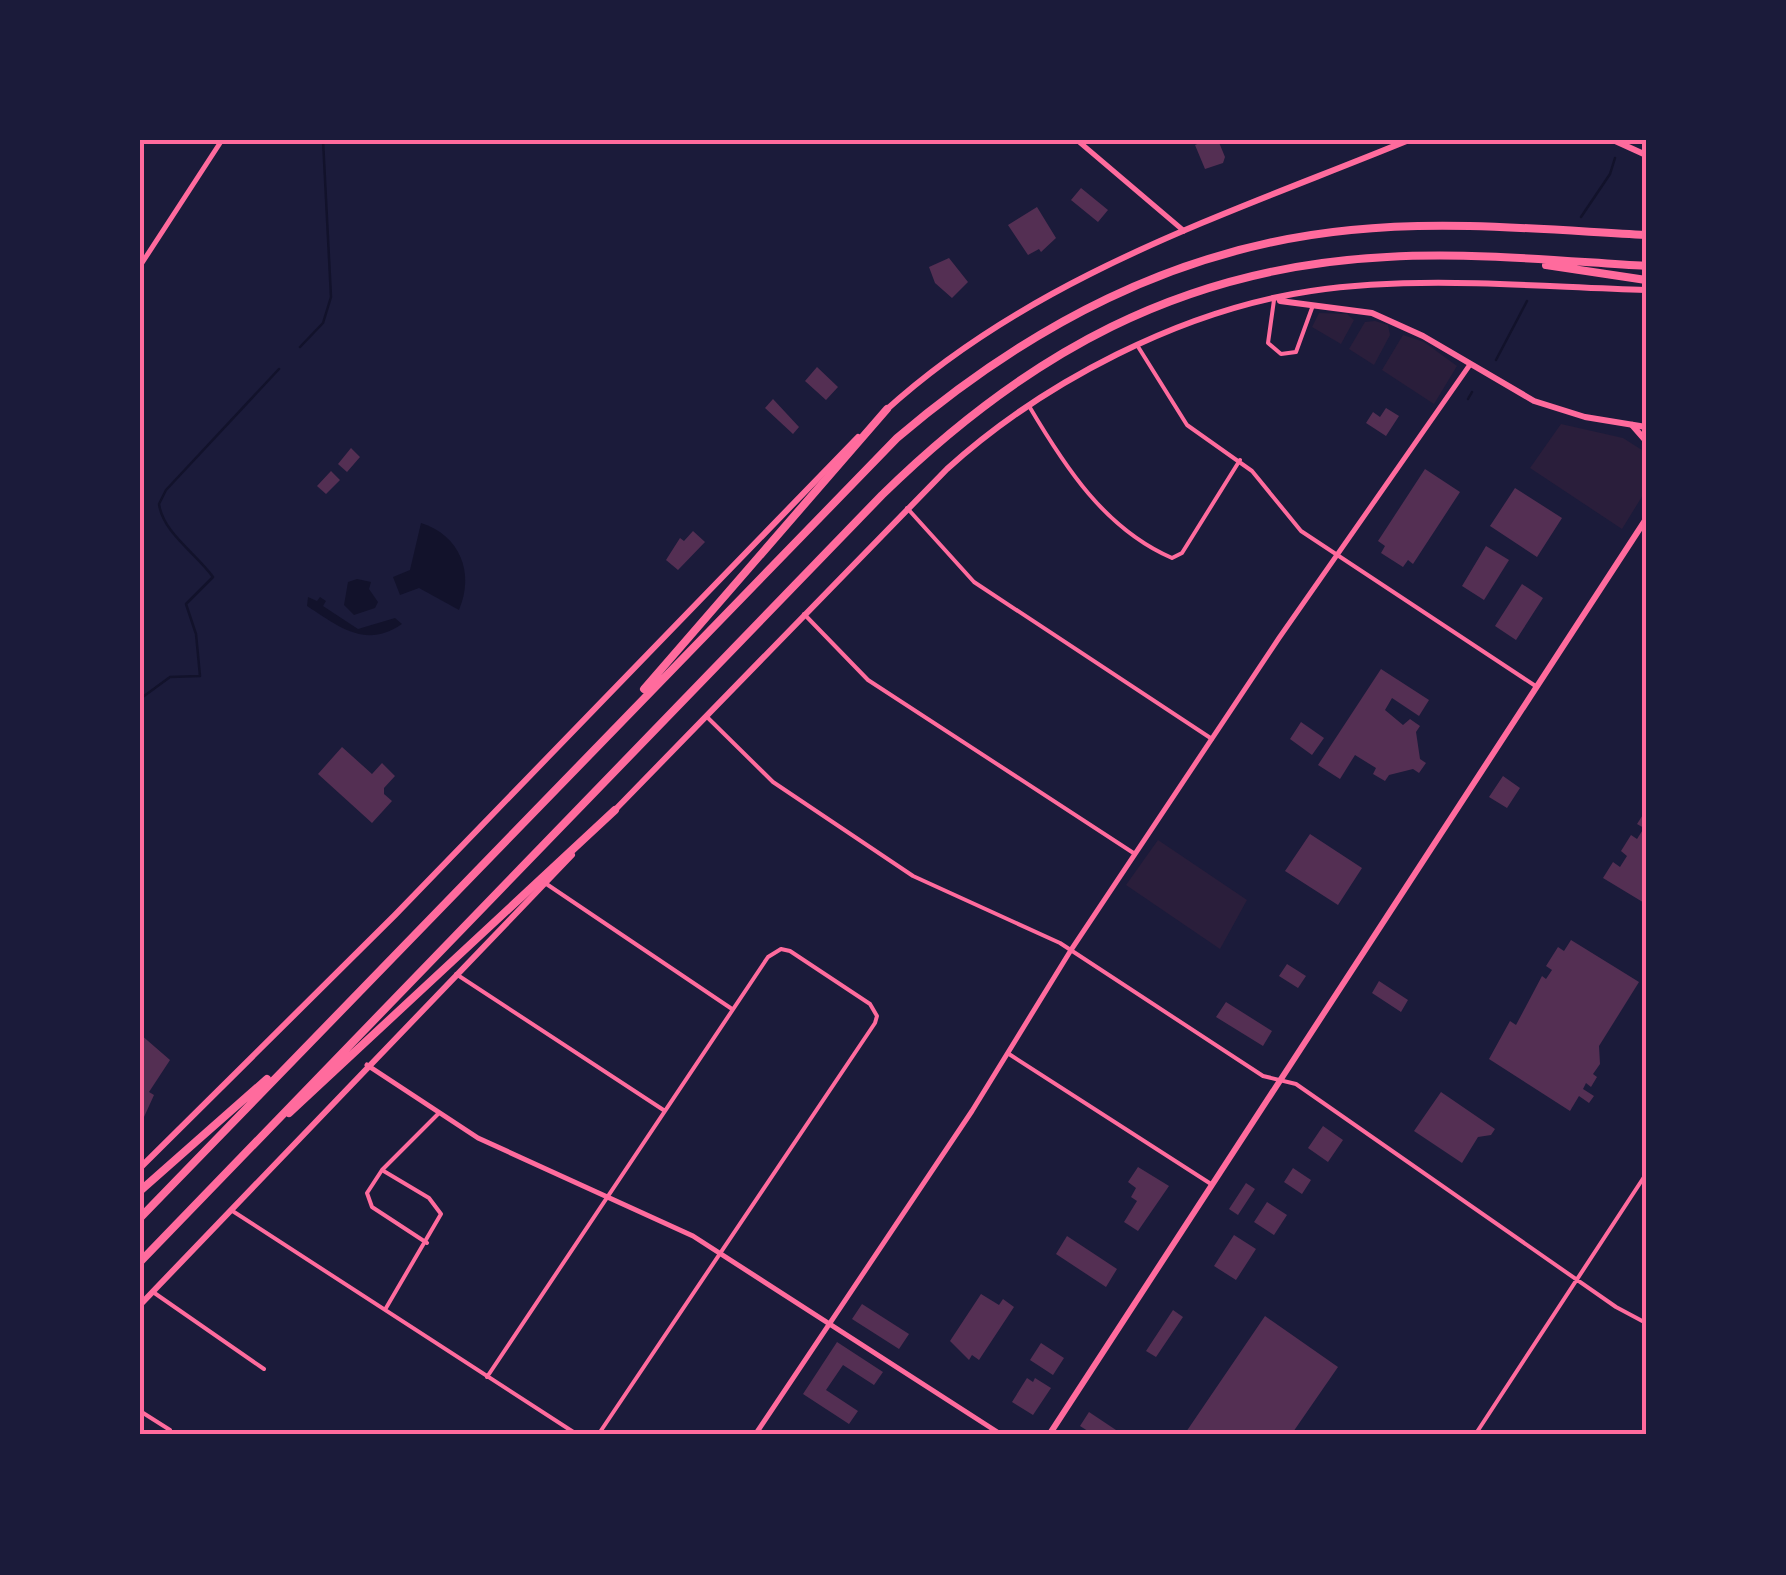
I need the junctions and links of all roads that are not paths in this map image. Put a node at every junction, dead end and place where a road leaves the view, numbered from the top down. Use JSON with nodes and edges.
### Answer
{"nodes":[{"id":1,"x":222,"y":140,"type":"edge"},
{"id":2,"x":1077,"y":140,"type":"edge"},
{"id":3,"x":1409,"y":140,"type":"edge"},
{"id":4,"x":1613,"y":140,"type":"edge"},
{"id":5,"x":1646,"y":155,"type":"edge"},
{"id":6,"x":1184,"y":231,"type":"junction"},
{"id":7,"x":1646,"y":235,"type":"edge"},
{"id":8,"x":1498,"y":258,"type":"junction"},
{"id":9,"x":140,"y":266,"type":"edge"},
{"id":10,"x":1646,"y":266,"type":"edge"},
{"id":11,"x":1646,"y":280,"type":"edge"},
{"id":12,"x":1646,"y":290,"type":"edge"},
{"id":13,"x":1274,"y":300,"type":"junction"},
{"id":14,"x":1313,"y":304,"type":"junction"},
{"id":15,"x":1136,"y":345,"type":"junction"},
{"id":16,"x":1470,"y":366,"type":"junction"},
{"id":17,"x":1030,"y":406,"type":"junction"},
{"id":18,"x":887,"y":409,"type":"junction"},
{"id":19,"x":1632,"y":425,"type":"junction"},
{"id":20,"x":1646,"y":425,"type":"edge"},
{"id":21,"x":1646,"y":441,"type":"edge"},
{"id":22,"x":1240,"y":460,"type":"junction"},
{"id":23,"x":908,"y":508,"type":"junction"},
{"id":24,"x":1646,"y":519,"type":"edge"},
{"id":25,"x":1642,"y":533,"type":"edge"},
{"id":26,"x":1336,"y":555,"type":"junction"},
{"id":27,"x":804,"y":614,"type":"junction"},
{"id":28,"x":1537,"y":686,"type":"junction"},
{"id":29,"x":706,"y":716,"type":"junction"},
{"id":30,"x":1212,"y":739,"type":"junction"},
{"id":31,"x":594,"y":748,"type":"junction"},
{"id":32,"x":615,"y":810,"type":"junction"},
{"id":33,"x":1135,"y":854,"type":"junction"},
{"id":34,"x":545,"y":882,"type":"junction"},
{"id":35,"x":1071,"y":950,"type":"junction"},
{"id":36,"x":456,"y":974,"type":"junction"},
{"id":37,"x":732,"y":1010,"type":"junction"},
{"id":38,"x":308,"y":1043,"type":"junction"},
{"id":39,"x":1008,"y":1054,"type":"junction"},
{"id":40,"x":367,"y":1065,"type":"junction"},
{"id":41,"x":1280,"y":1080,"type":"junction"},
{"id":42,"x":665,"y":1111,"type":"junction"},
{"id":43,"x":440,"y":1112,"type":"junction"},
{"id":44,"x":238,"y":1160,"type":"junction"},
{"id":45,"x":140,"y":1168,"type":"edge"},
{"id":46,"x":382,"y":1170,"type":"junction"},
{"id":47,"x":1646,"y":1174,"type":"edge"},
{"id":48,"x":1644,"y":1182,"type":"edge"},
{"id":49,"x":1212,"y":1185,"type":"junction"},
{"id":50,"x":140,"y":1191,"type":"edge"},
{"id":51,"x":606,"y":1198,"type":"junction"},
{"id":52,"x":231,"y":1210,"type":"junction"},
{"id":53,"x":140,"y":1218,"type":"edge"},
{"id":54,"x":427,"y":1243,"type":"junction"},
{"id":55,"x":721,"y":1254,"type":"junction"},
{"id":56,"x":140,"y":1262,"type":"edge"},
{"id":57,"x":1577,"y":1280,"type":"junction"},
{"id":58,"x":153,"y":1292,"type":"junction"},
{"id":59,"x":140,"y":1304,"type":"edge"},
{"id":60,"x":385,"y":1310,"type":"junction"},
{"id":61,"x":1646,"y":1323,"type":"edge"},
{"id":62,"x":829,"y":1324,"type":"junction"},
{"id":63,"x":264,"y":1370,"type":"dead end"},
{"id":64,"x":487,"y":1377,"type":"junction"},
{"id":65,"x":140,"y":1411,"type":"edge"},
{"id":66,"x":170,"y":1430,"type":"dead end"},
{"id":67,"x":578,"y":1435,"type":"edge"},
{"id":68,"x":598,"y":1435,"type":"edge"},
{"id":69,"x":755,"y":1435,"type":"edge"},
{"id":70,"x":1002,"y":1435,"type":"edge"},
{"id":71,"x":1049,"y":1435,"type":"edge"},
{"id":72,"x":1475,"y":1435,"type":"edge"}],
"edges":[{"from":1,"to":9,"type":"street"},
{"from":2,"to":6,"type":"street"},
{"from":3,"to":6,"type":"main road"},
{"from":4,"to":5,"type":"main road"},
{"from":6,"to":18,"type":"main road"},
{"from":7,"to":31,"type":"highway"},
{"from":8,"to":10,"type":"highway"},
{"from":8,"to":11,"type":"highway"},
{"from":8,"to":44,"type":"highway"},
{"from":12,"to":13,"type":"main road"},
{"from":13,"to":14,"type":"main road"},
{"from":13,"to":14,"type":"street"},
{"from":13,"to":15,"type":"main road"},
{"from":14,"to":16,"type":"main road"},
{"from":15,"to":17,"type":"main road"},
{"from":15,"to":22,"type":"street"},
{"from":16,"to":19,"type":"main road"},
{"from":16,"to":26,"type":"street"},
{"from":17,"to":22,"type":"street"},
{"from":17,"to":23,"type":"main road"},
{"from":18,"to":31,"type":"highway"},
{"from":18,"to":45,"type":"main road"},
{"from":19,"to":20,"type":"main road"},
{"from":19,"to":21,"type":"main road"},
{"from":22,"to":26,"type":"street"},
{"from":23,"to":27,"type":"main road"},
{"from":23,"to":30,"type":"street"},
{"from":24,"to":25,"type":"main road"},
{"from":25,"to":28,"type":"main road"},
{"from":26,"to":28,"type":"street"},
{"from":26,"to":30,"type":"street"},
{"from":27,"to":29,"type":"main road"},
{"from":27,"to":33,"type":"street"},
{"from":28,"to":41,"type":"main road"},
{"from":29,"to":32,"type":"main road"},
{"from":29,"to":35,"type":"street"},
{"from":30,"to":33,"type":"street"},
{"from":31,"to":38,"type":"highway"},
{"from":32,"to":34,"type":"main road"},
{"from":32,"to":44,"type":"highway"},
{"from":33,"to":35,"type":"street"},
{"from":34,"to":36,"type":"main road"},
{"from":34,"to":37,"type":"street"},
{"from":35,"to":39,"type":"street"},
{"from":35,"to":41,"type":"street"},
{"from":36,"to":40,"type":"main road"},
{"from":36,"to":42,"type":"street"},
{"from":37,"to":42,"type":"street"},
{"from":37,"to":55,"type":"street"},
{"from":38,"to":50,"type":"highway"},
{"from":38,"to":53,"type":"highway"},
{"from":39,"to":49,"type":"street"},
{"from":39,"to":62,"type":"street"},
{"from":40,"to":43,"type":"street"},
{"from":40,"to":52,"type":"main road"},
{"from":41,"to":49,"type":"main road"},
{"from":41,"to":57,"type":"street"},
{"from":42,"to":51,"type":"street"},
{"from":43,"to":46,"type":"street"},
{"from":43,"to":51,"type":"street"},
{"from":44,"to":56,"type":"highway"},
{"from":46,"to":54,"type":"street"},
{"from":46,"to":54,"type":"street"},
{"from":47,"to":48,"type":"street"},
{"from":48,"to":57,"type":"street"},
{"from":49,"to":71,"type":"main road"},
{"from":51,"to":55,"type":"street"},
{"from":51,"to":64,"type":"street"},
{"from":52,"to":58,"type":"main road"},
{"from":52,"to":60,"type":"street"},
{"from":54,"to":60,"type":"street"},
{"from":55,"to":62,"type":"street"},
{"from":55,"to":68,"type":"street"},
{"from":57,"to":61,"type":"street"},
{"from":57,"to":72,"type":"street"},
{"from":58,"to":59,"type":"main road"},
{"from":58,"to":63,"type":"street"},
{"from":60,"to":64,"type":"street"},
{"from":62,"to":69,"type":"street"},
{"from":62,"to":70,"type":"street"},
{"from":64,"to":67,"type":"street"},
{"from":65,"to":66,"type":"street"}]}
